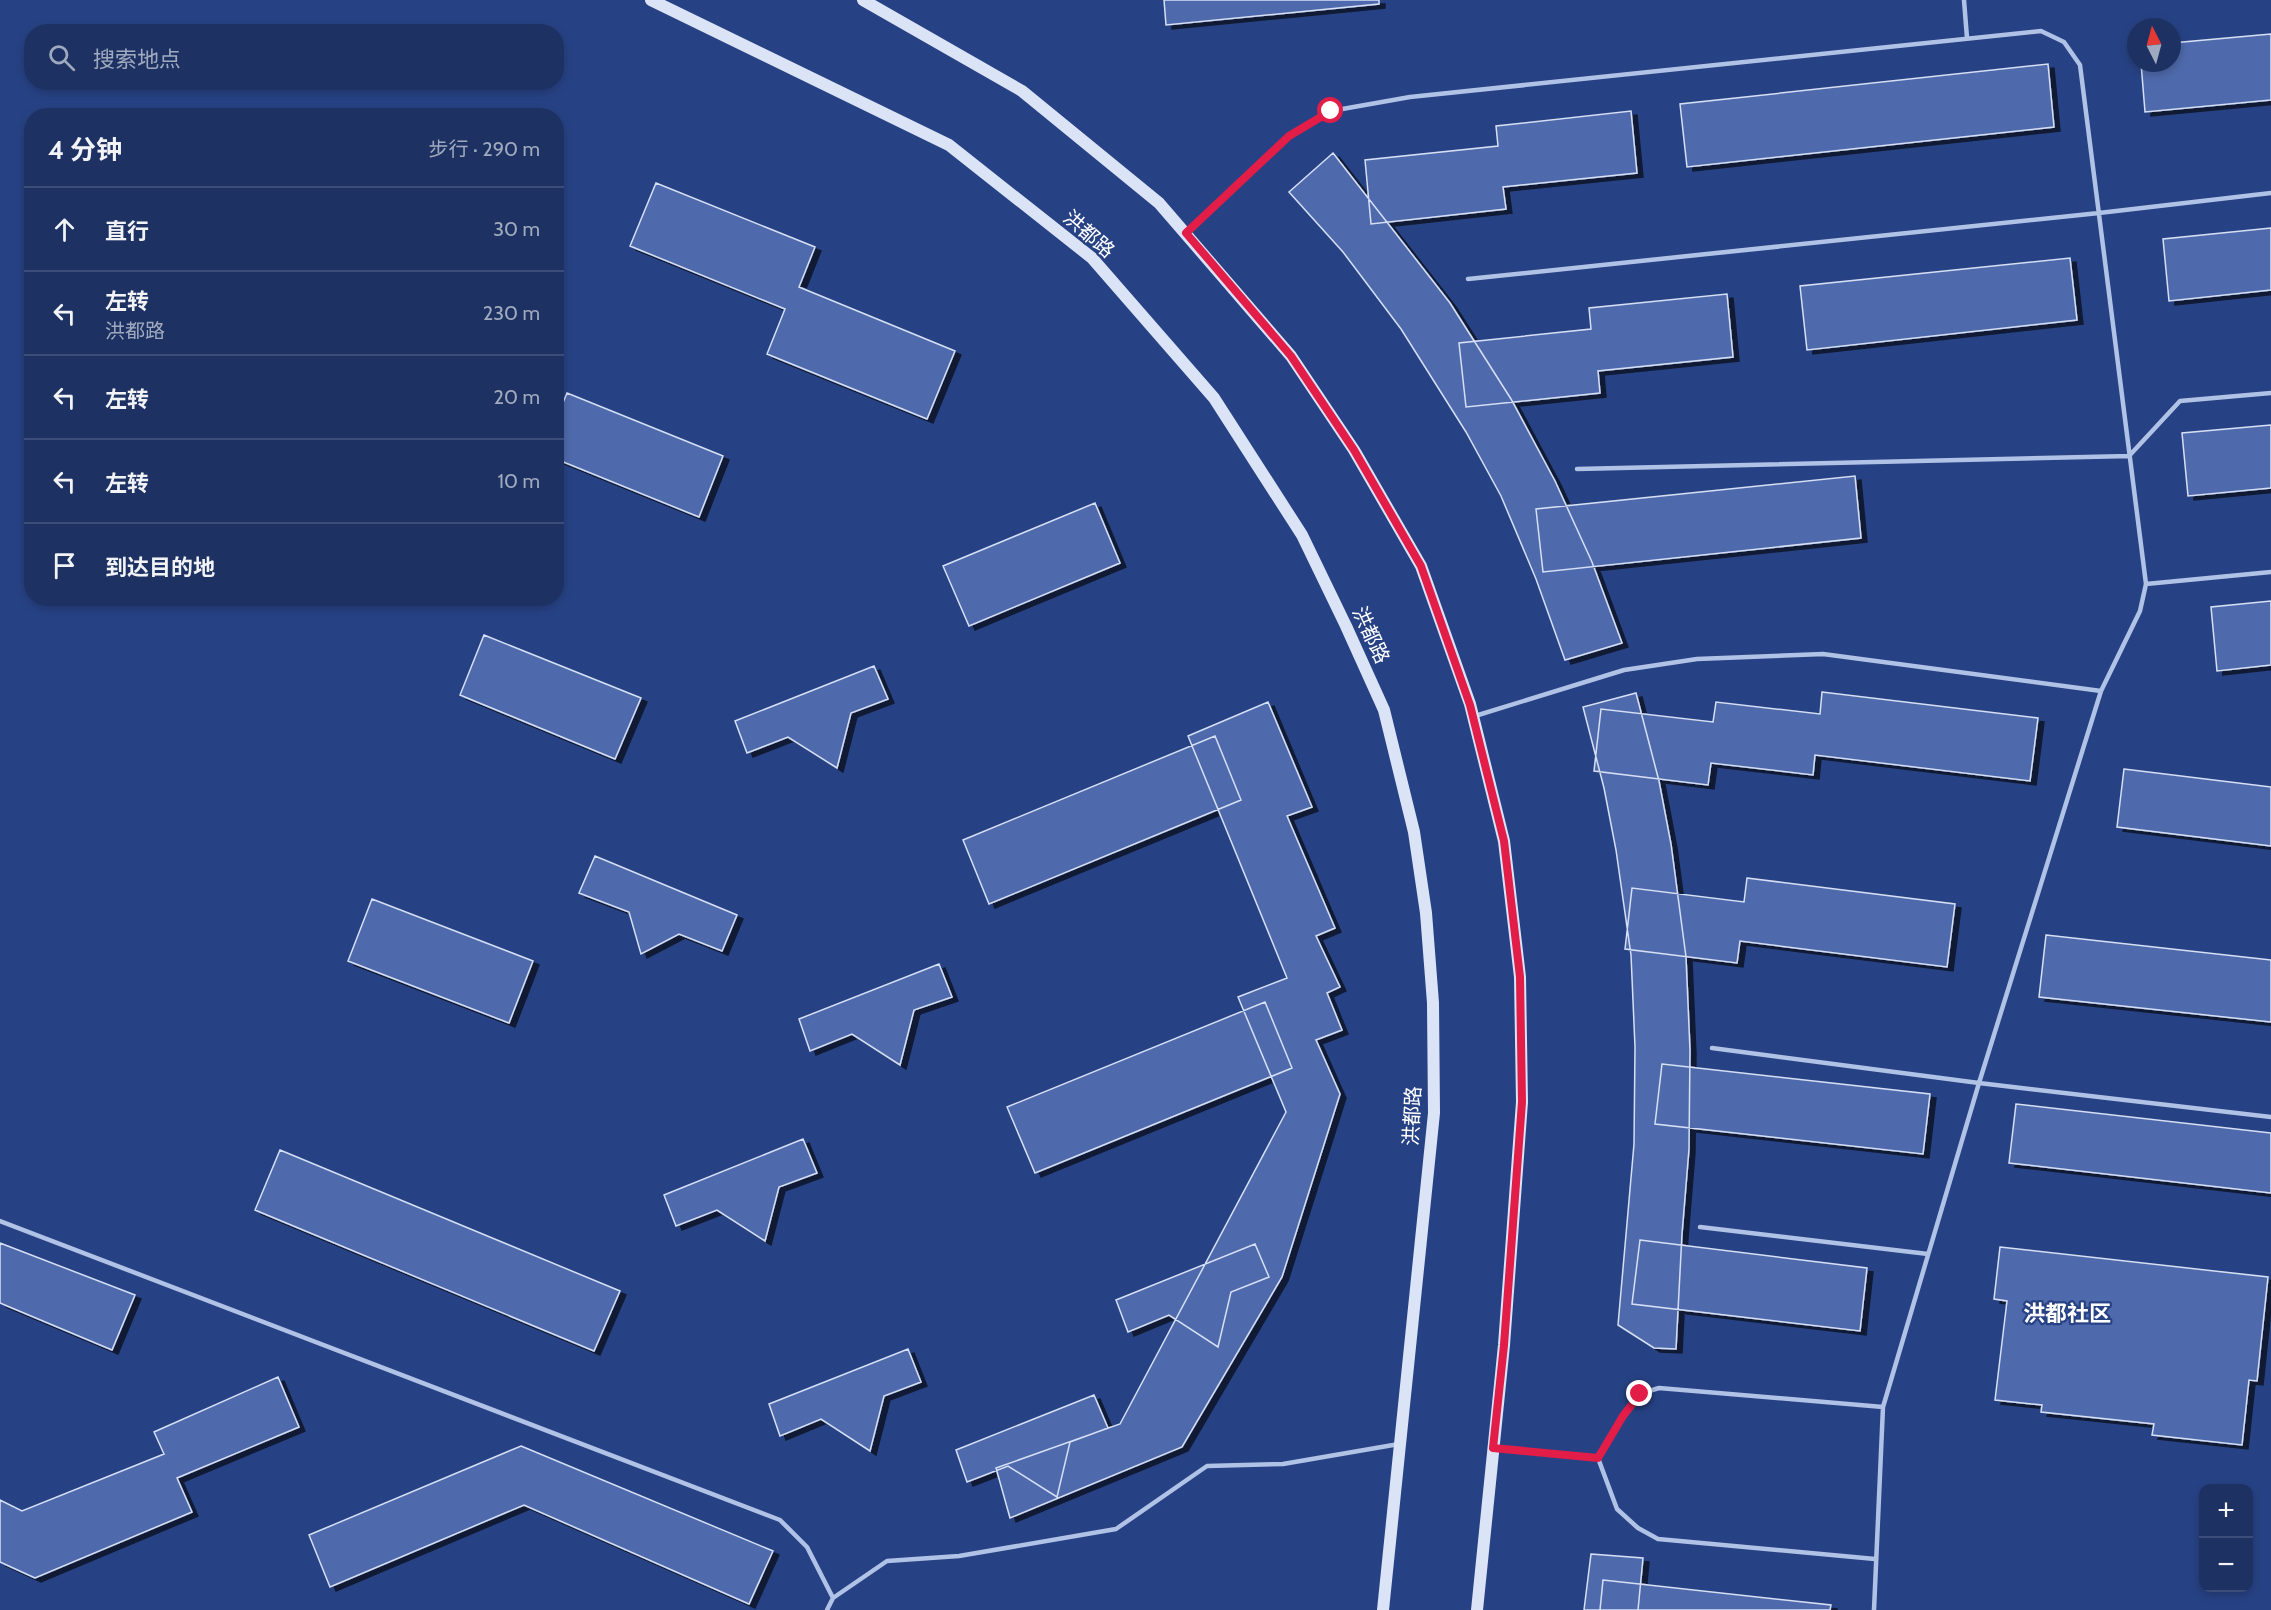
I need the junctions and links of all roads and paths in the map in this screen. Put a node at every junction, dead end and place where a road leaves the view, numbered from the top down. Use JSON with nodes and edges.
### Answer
{"nodes":[{"id":1,"x":651,"y":0,"type":"edge"},
{"id":2,"x":863,"y":0,"type":"edge"},
{"id":3,"x":1964,"y":0,"type":"edge"},
{"id":4,"x":1967,"y":39,"type":"junction"},
{"id":5,"x":2271,"y":193,"type":"edge"},
{"id":6,"x":2099,"y":213,"type":"junction"},
{"id":7,"x":1186,"y":233,"type":"junction"},
{"id":8,"x":1468,"y":279,"type":"dead end"},
{"id":9,"x":2271,"y":393,"type":"edge"},
{"id":10,"x":2129,"y":456,"type":"junction"},
{"id":11,"x":1577,"y":469,"type":"dead end"},
{"id":12,"x":2271,"y":572,"type":"edge"},
{"id":13,"x":2146,"y":584,"type":"junction"},
{"id":14,"x":2101,"y":691,"type":"junction"},
{"id":15,"x":1473,"y":717,"type":"junction"},
{"id":16,"x":1712,"y":1048,"type":"dead end"},
{"id":17,"x":1979,"y":1083,"type":"junction"},
{"id":18,"x":2271,"y":1117,"type":"edge"},
{"id":19,"x":0,"y":1221,"type":"edge"},
{"id":20,"x":1700,"y":1227,"type":"dead end"},
{"id":21,"x":1928,"y":1254,"type":"junction"},
{"id":22,"x":1883,"y":1407,"type":"junction"},
{"id":23,"x":1400,"y":1444,"type":"junction"},
{"id":24,"x":1493,"y":1448,"type":"junction"},
{"id":25,"x":1598,"y":1458,"type":"junction"},
{"id":26,"x":1875,"y":1559,"type":"junction"},
{"id":27,"x":833,"y":1598,"type":"junction"},
{"id":28,"x":827,"y":1610,"type":"edge"},
{"id":29,"x":1383,"y":1610,"type":"edge"},
{"id":30,"x":1477,"y":1610,"type":"edge"},
{"id":31,"x":1874,"y":1610,"type":"edge"}],
"edges":[{"from":1,"to":23,"type":"main road","name":"洪都路"},
{"from":2,"to":7,"type":"main road"},
{"from":3,"to":4,"type":"lane"},
{"from":4,"to":6,"type":"lane"},
{"from":4,"to":7,"type":"lane"},
{"from":5,"to":6,"type":"lane"},
{"from":6,"to":8,"type":"lane"},
{"from":6,"to":10,"type":"lane"},
{"from":7,"to":15,"type":"main road"},
{"from":9,"to":10,"type":"lane"},
{"from":10,"to":11,"type":"lane"},
{"from":10,"to":13,"type":"lane"},
{"from":12,"to":13,"type":"lane"},
{"from":13,"to":14,"type":"lane"},
{"from":14,"to":15,"type":"lane"},
{"from":14,"to":17,"type":"lane"},
{"from":15,"to":24,"type":"main road"},
{"from":16,"to":17,"type":"lane"},
{"from":17,"to":18,"type":"lane"},
{"from":17,"to":21,"type":"lane"},
{"from":19,"to":27,"type":"lane"},
{"from":20,"to":21,"type":"lane"},
{"from":21,"to":22,"type":"lane"},
{"from":22,"to":25,"type":"lane"},
{"from":22,"to":26,"type":"lane"},
{"from":23,"to":27,"type":"lane"},
{"from":23,"to":29,"type":"main road","name":"洪都路"},
{"from":24,"to":25,"type":"lane"},
{"from":24,"to":30,"type":"main road"},
{"from":25,"to":26,"type":"lane"},
{"from":26,"to":31,"type":"lane"},
{"from":27,"to":28,"type":"lane"}]}
